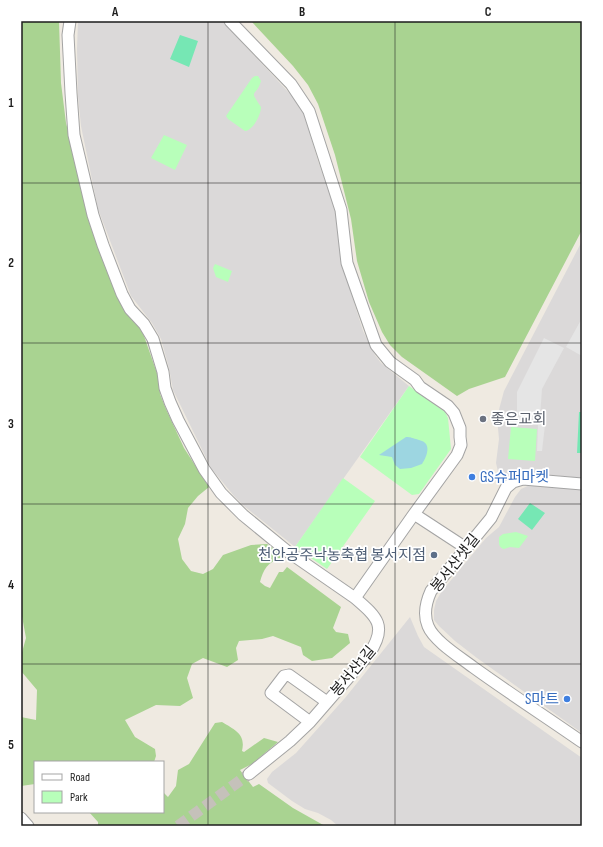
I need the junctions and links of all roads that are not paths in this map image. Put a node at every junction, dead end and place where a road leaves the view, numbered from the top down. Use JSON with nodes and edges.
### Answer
{"nodes":[{"id":1,"x":70,"y":21,"type":"edge"},
{"id":2,"x":230,"y":21,"type":"edge"},
{"id":3,"x":582,"y":484,"type":"edge"},
{"id":4,"x":414,"y":514,"type":"junction"},
{"id":5,"x":466,"y":548,"type":"junction"},
{"id":6,"x":355,"y":598,"type":"junction"},
{"id":7,"x":327,"y":702,"type":"junction"},
{"id":8,"x":310,"y":722,"type":"junction"},
{"id":9,"x":582,"y":742,"type":"edge"},
{"id":10,"x":249,"y":774,"type":"tunnel mouth"},
{"id":11,"x":21,"y":818,"type":"edge"},
{"id":12,"x":28,"y":826,"type":"edge"}],
"edges":[{"from":1,"to":6,"type":"street","name":"봉서산1길"},
{"from":2,"to":4,"type":"street"},
{"from":3,"to":5,"type":"street","name":"봉서산샛길"},
{"from":4,"to":5,"type":"street"},
{"from":4,"to":6,"type":"street"},
{"from":5,"to":9,"type":"street","name":"봉서산샛길"},
{"from":6,"to":7,"type":"street","name":"봉서산1길"},
{"from":7,"to":8,"type":"street","name":"봉서산1길"},
{"from":7,"to":8,"type":"street","name":"봉서산1길"},
{"from":8,"to":10,"type":"street","name":"봉서산1길"},
{"from":11,"to":12,"type":"street"}]}
